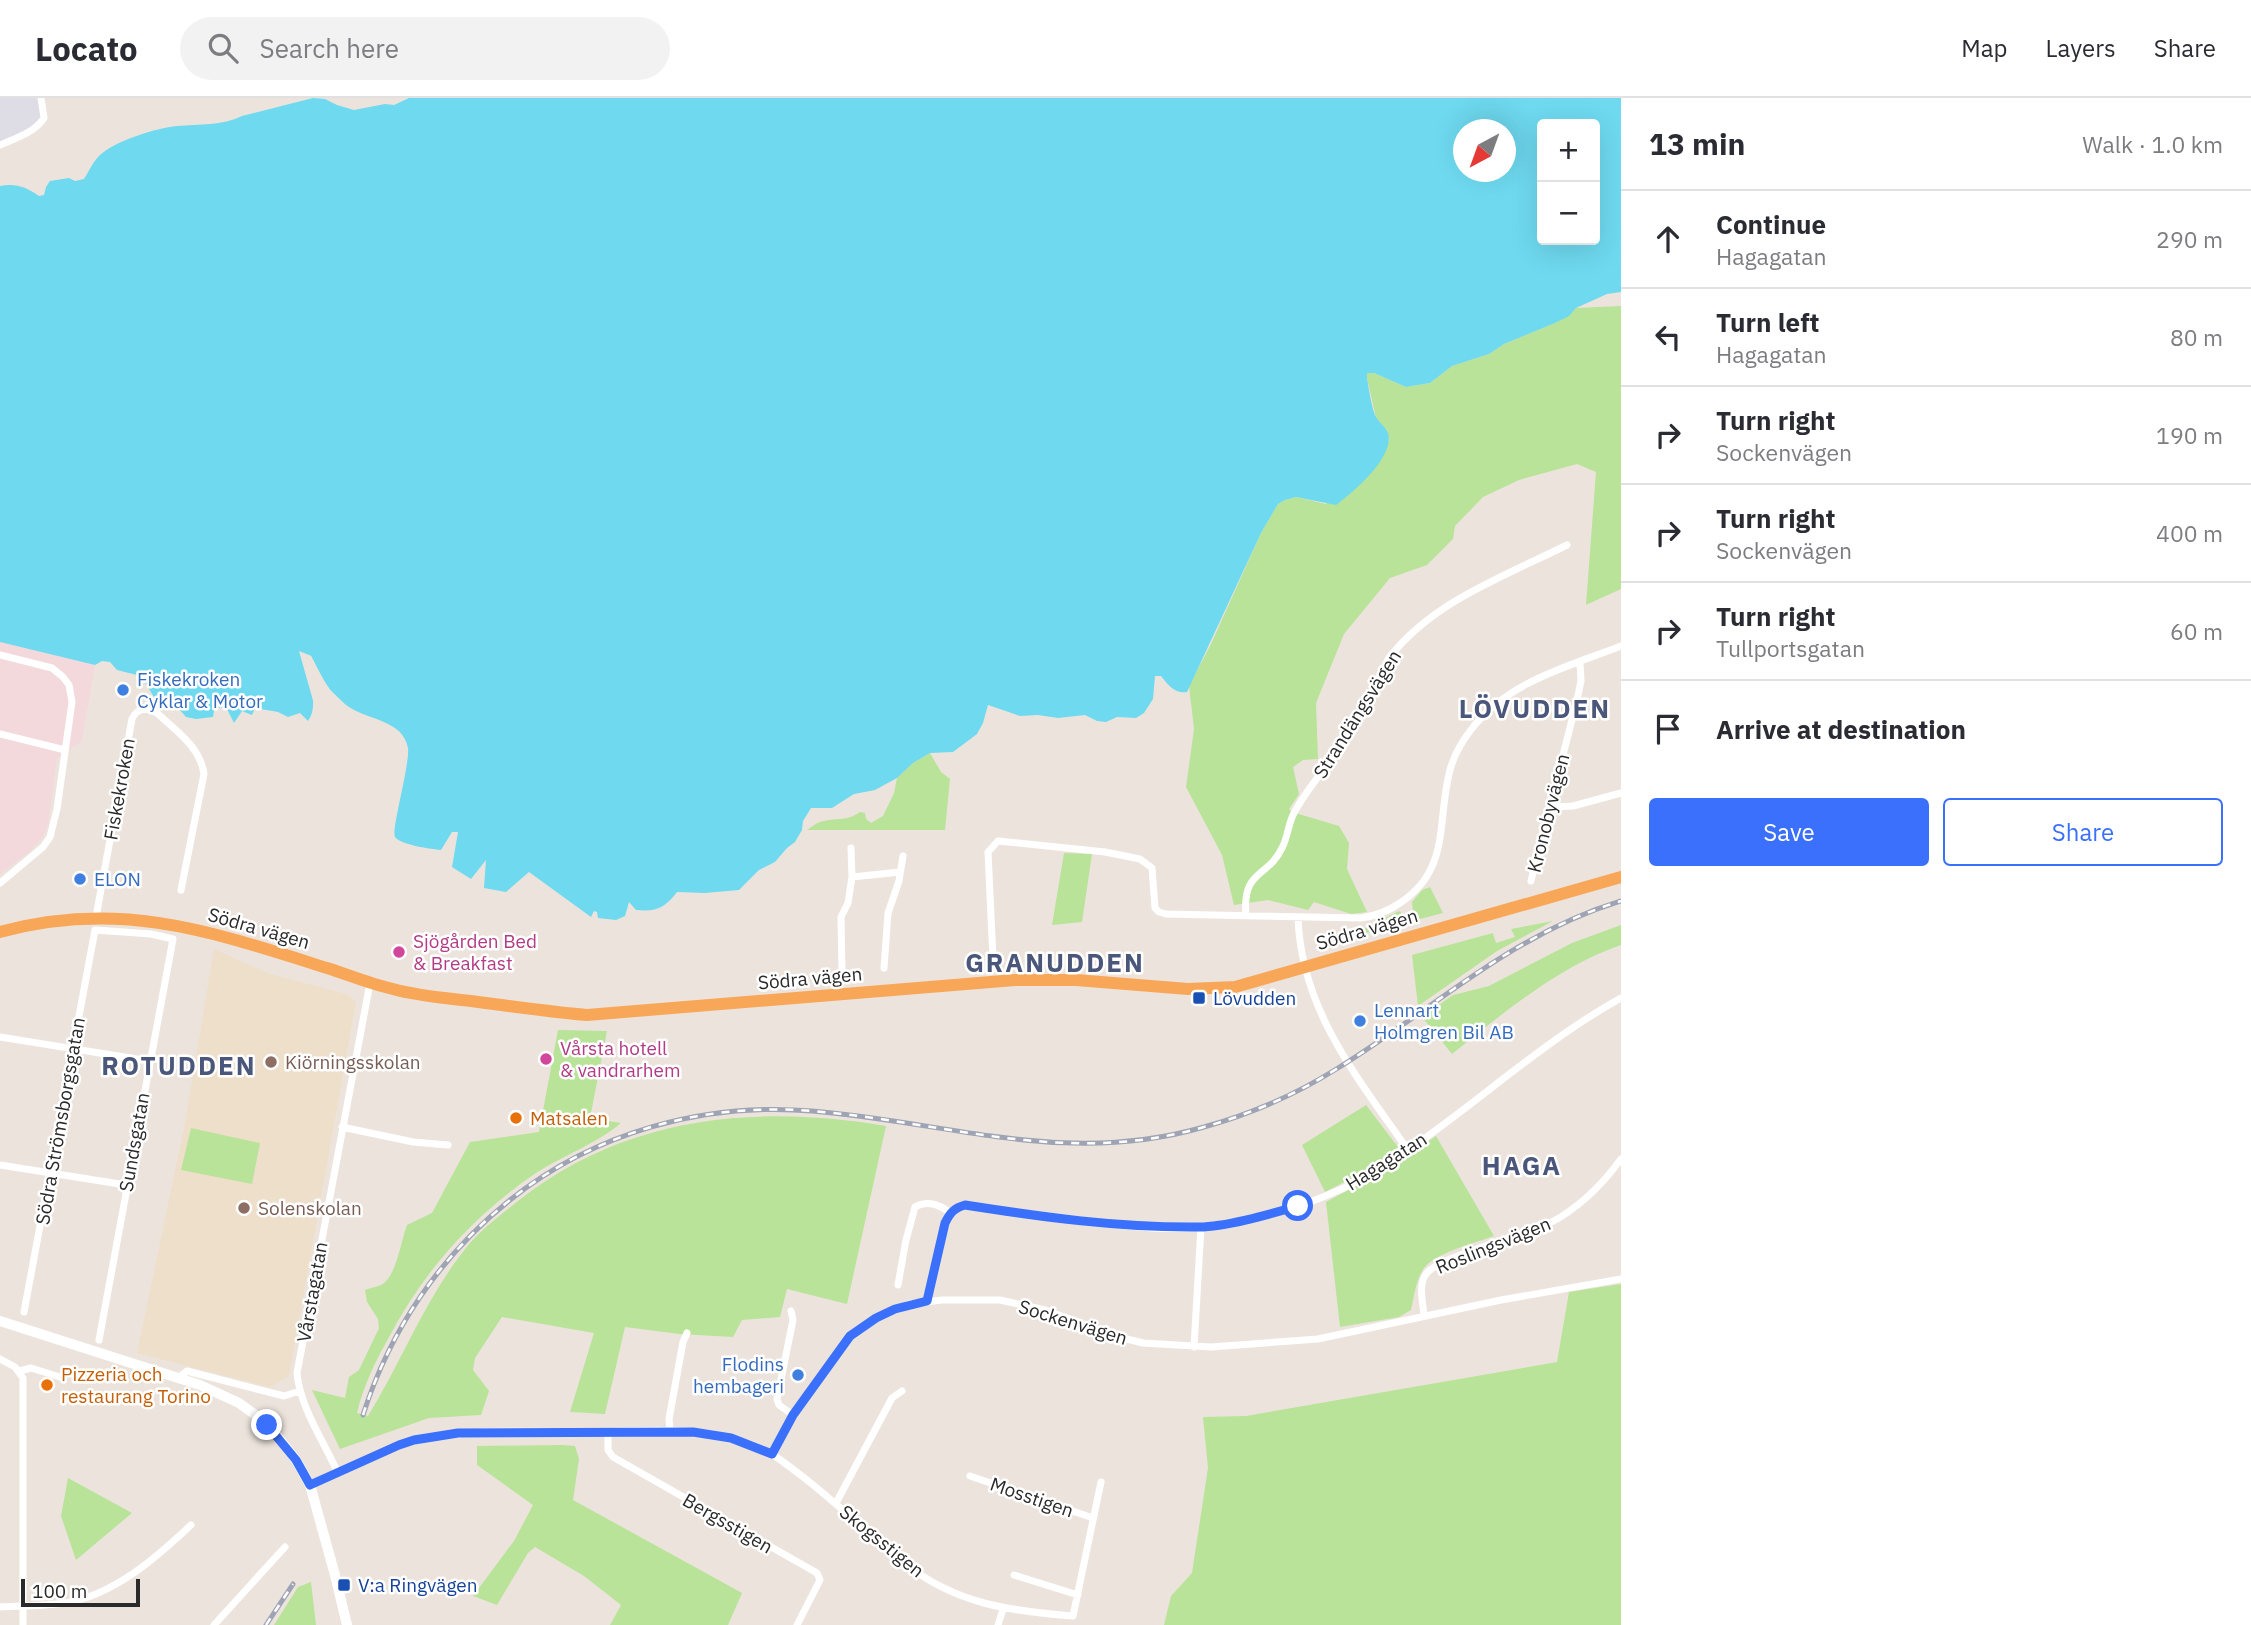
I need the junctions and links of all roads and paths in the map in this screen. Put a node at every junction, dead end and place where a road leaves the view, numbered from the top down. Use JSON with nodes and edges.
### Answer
{"nodes":[{"id":1,"x":41,"y":98,"type":"edge"},
{"id":2,"x":0,"y":145,"type":"edge"},
{"id":3,"x":1567,"y":545,"type":"dead end"},
{"id":4,"x":1621,"y":646,"type":"edge"},
{"id":5,"x":0,"y":655,"type":"edge"},
{"id":6,"x":1580,"y":662,"type":"junction"},
{"id":7,"x":0,"y":734,"type":"edge"},
{"id":8,"x":65,"y":750,"type":"junction"},
{"id":9,"x":1621,"y":793,"type":"edge"},
{"id":10,"x":1549,"y":807,"type":"junction"},
{"id":11,"x":851,"y":848,"type":"dead end"},
{"id":12,"x":903,"y":856,"type":"dead end"},
{"id":13,"x":900,"y":872,"type":"junction"},
{"id":14,"x":852,"y":877,"type":"junction"},
{"id":15,"x":1621,"y":877,"type":"edge"},
{"id":16,"x":1531,"y":881,"type":"dead end"},
{"id":17,"x":0,"y":883,"type":"edge"},
{"id":18,"x":181,"y":890,"type":"dead end"},
{"id":19,"x":1247,"y":915,"type":"junction"},
{"id":20,"x":1298,"y":916,"type":"junction"},
{"id":21,"x":96,"y":924,"type":"junction"},
{"id":22,"x":0,"y":932,"type":"edge"},
{"id":23,"x":993,"y":959,"type":"dead end"},
{"id":24,"x":1307,"y":966,"type":"junction"},
{"id":25,"x":884,"y":968,"type":"dead end"},
{"id":26,"x":842,"y":971,"type":"dead end"},
{"id":27,"x":370,"y":983,"type":"junction"},
{"id":28,"x":1621,"y":998,"type":"edge"},
{"id":29,"x":0,"y":1037,"type":"edge"},
{"id":30,"x":73,"y":1048,"type":"junction"},
{"id":31,"x":149,"y":1061,"type":"junction"},
{"id":32,"x":342,"y":1127,"type":"junction"},
{"id":33,"x":449,"y":1145,"type":"dead end"},
{"id":34,"x":1408,"y":1150,"type":"junction"},
{"id":35,"x":1621,"y":1159,"type":"edge"},
{"id":36,"x":0,"y":1165,"type":"edge"},
{"id":37,"x":50,"y":1173,"type":"junction"},
{"id":38,"x":126,"y":1185,"type":"junction"},
{"id":39,"x":950,"y":1213,"type":"junction"},
{"id":40,"x":1201,"y":1227,"type":"junction"},
{"id":41,"x":1621,"y":1279,"type":"edge"},
{"id":42,"x":898,"y":1285,"type":"dead end"},
{"id":43,"x":927,"y":1301,"type":"junction"},
{"id":44,"x":791,"y":1311,"type":"dead end"},
{"id":45,"x":24,"y":1312,"type":"dead end"},
{"id":46,"x":1424,"y":1316,"type":"junction"},
{"id":47,"x":0,"y":1321,"type":"edge"},
{"id":48,"x":687,"y":1334,"type":"dead end"},
{"id":49,"x":99,"y":1340,"type":"dead end"},
{"id":50,"x":1194,"y":1347,"type":"junction"},
{"id":51,"x":0,"y":1359,"type":"edge"},
{"id":52,"x":20,"y":1371,"type":"junction"},
{"id":53,"x":60,"y":1377,"type":"dead end"},
{"id":54,"x":178,"y":1378,"type":"junction"},
{"id":55,"x":300,"y":1391,"type":"junction"},
{"id":56,"x":902,"y":1391,"type":"dead end"},
{"id":57,"x":793,"y":1415,"type":"junction"},
{"id":58,"x":608,"y":1432,"type":"junction"},
{"id":59,"x":670,"y":1432,"type":"junction"},
{"id":60,"x":772,"y":1454,"type":"junction"},
{"id":61,"x":337,"y":1471,"type":"junction"},
{"id":62,"x":970,"y":1476,"type":"dead end"},
{"id":63,"x":1101,"y":1482,"type":"dead end"},
{"id":64,"x":310,"y":1485,"type":"junction"},
{"id":65,"x":836,"y":1503,"type":"junction"},
{"id":66,"x":1093,"y":1518,"type":"junction"},
{"id":67,"x":191,"y":1525,"type":"dead end"},
{"id":68,"x":285,"y":1547,"type":"dead end"},
{"id":69,"x":1014,"y":1575,"type":"dead end"},
{"id":70,"x":1078,"y":1595,"type":"junction"},
{"id":71,"x":22,"y":1606,"type":"junction"},
{"id":72,"x":0,"y":1607,"type":"edge"},
{"id":73,"x":1003,"y":1609,"type":"junction"},
{"id":74,"x":23,"y":1625,"type":"edge"},
{"id":75,"x":214,"y":1625,"type":"edge"},
{"id":76,"x":347,"y":1625,"type":"edge"},
{"id":77,"x":797,"y":1625,"type":"edge"},
{"id":78,"x":998,"y":1625,"type":"edge"}],
"edges":[{"from":1,"to":2,"type":"street"},
{"from":3,"to":19,"type":"street","name":"Strandängsvägen"},
{"from":4,"to":6,"type":"street"},
{"from":5,"to":8,"type":"street"},
{"from":6,"to":10,"type":"street","name":"Kronobyvägen"},
{"from":6,"to":20,"type":"street"},
{"from":7,"to":8,"type":"street"},
{"from":8,"to":17,"type":"street"},
{"from":9,"to":10,"type":"street"},
{"from":10,"to":16,"type":"street","name":"Kronobyvägen"},
{"from":11,"to":14,"type":"street"},
{"from":12,"to":13,"type":"street"},
{"from":13,"to":14,"type":"street"},
{"from":13,"to":25,"type":"street"},
{"from":14,"to":26,"type":"street"},
{"from":15,"to":24,"type":"highway","name":"Södra vägen"},
{"from":18,"to":21,"type":"street","name":"Fiskekroken"},
{"from":19,"to":20,"type":"street"},
{"from":19,"to":23,"type":"street"},
{"from":20,"to":24,"type":"street"},
{"from":21,"to":22,"type":"highway","name":"Södra vägen"},
{"from":21,"to":27,"type":"highway","name":"Södra vägen"},
{"from":21,"to":30,"type":"street","name":"Södra Strömsborgsgatan"},
{"from":21,"to":31,"type":"street","name":"Sundsgatan"},
{"from":24,"to":27,"type":"highway","name":"Södra vägen"},
{"from":24,"to":34,"type":"street"},
{"from":27,"to":32,"type":"street","name":"Vårstagatan"},
{"from":28,"to":34,"type":"street","name":"Hagagatan"},
{"from":29,"to":30,"type":"street"},
{"from":30,"to":31,"type":"street"},
{"from":30,"to":37,"type":"street","name":"Södra Strömsborgsgatan"},
{"from":31,"to":38,"type":"street","name":"Sundsgatan"},
{"from":32,"to":33,"type":"street"},
{"from":32,"to":55,"type":"street","name":"Vårstagatan"},
{"from":34,"to":40,"type":"street","name":"Hagagatan"},
{"from":35,"to":46,"type":"street","name":"Roslingsvägen"},
{"from":36,"to":37,"type":"street"},
{"from":37,"to":38,"type":"street"},
{"from":37,"to":45,"type":"street","name":"Södra Strömsborgsgatan"},
{"from":38,"to":49,"type":"street","name":"Sundsgatan"},
{"from":39,"to":40,"type":"street","name":"Hagagatan"},
{"from":39,"to":42,"type":"street","name":"Hagagatan"},
{"from":39,"to":43,"type":"street"},
{"from":40,"to":50,"type":"street"},
{"from":41,"to":46,"type":"street","name":"Sockenvägen"},
{"from":43,"to":50,"type":"street","name":"Sockenvägen"},
{"from":43,"to":57,"type":"street","name":"Sockenvägen"},
{"from":44,"to":57,"type":"street"},
{"from":46,"to":50,"type":"street","name":"Sockenvägen"},
{"from":47,"to":54,"type":"main road"},
{"from":48,"to":59,"type":"street"},
{"from":51,"to":52,"type":"street"},
{"from":52,"to":53,"type":"street"},
{"from":52,"to":71,"type":"street"},
{"from":54,"to":55,"type":"street"},
{"from":54,"to":64,"type":"main road"},
{"from":55,"to":61,"type":"street","name":"Vårstagatan"},
{"from":56,"to":65,"type":"street"},
{"from":57,"to":60,"type":"street","name":"Sockenvägen"},
{"from":58,"to":59,"type":"street"},
{"from":58,"to":61,"type":"street"},
{"from":58,"to":77,"type":"street","name":"Bergsstigen"},
{"from":59,"to":60,"type":"street"},
{"from":60,"to":65,"type":"street","name":"Skogsstigen"},
{"from":61,"to":64,"type":"street"},
{"from":62,"to":66,"type":"street","name":"Mosstigen"},
{"from":63,"to":66,"type":"street","name":"Mosstigen"},
{"from":64,"to":76,"type":"main road"},
{"from":65,"to":73,"type":"street","name":"Skogsstigen"},
{"from":66,"to":70,"type":"street","name":"Mosstigen"},
{"from":67,"to":71,"type":"street"},
{"from":68,"to":75,"type":"street"},
{"from":69,"to":70,"type":"street"},
{"from":70,"to":73,"type":"street"},
{"from":71,"to":72,"type":"street"},
{"from":71,"to":74,"type":"street"},
{"from":73,"to":78,"type":"street"}]}
